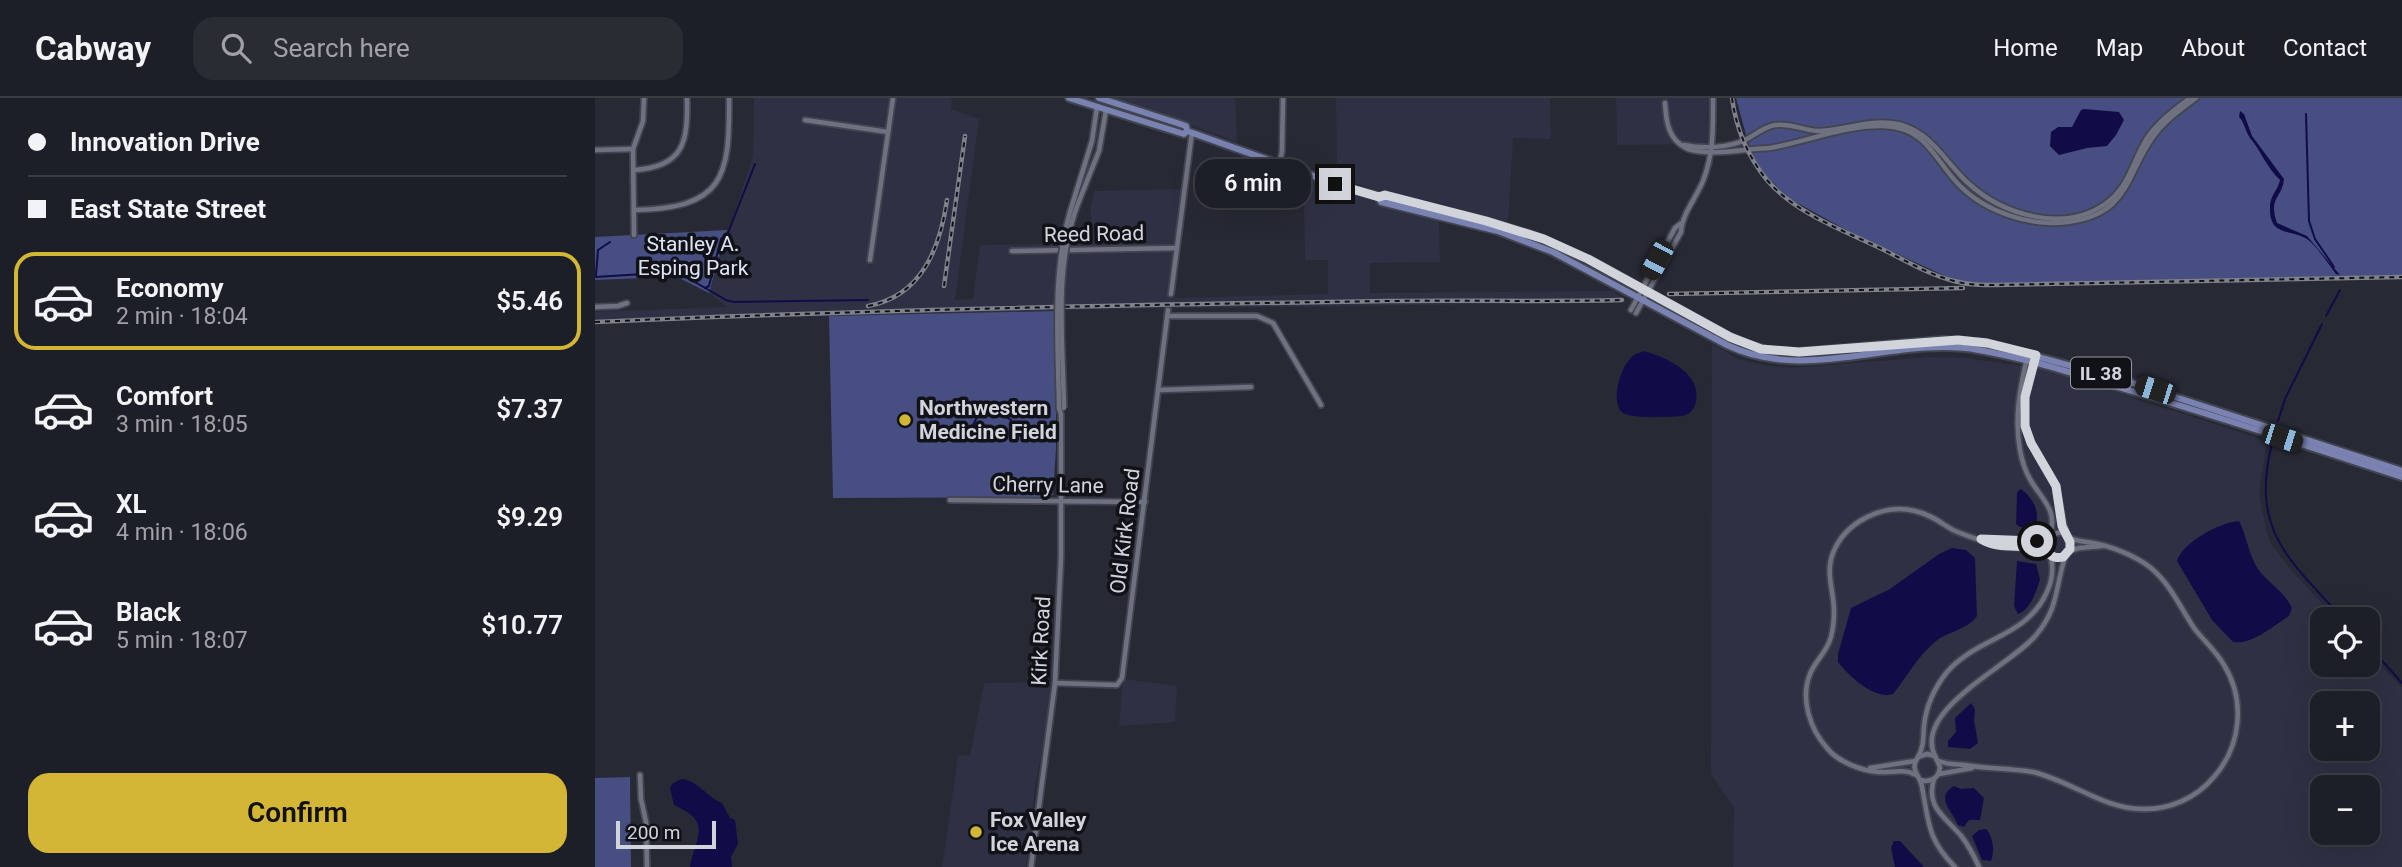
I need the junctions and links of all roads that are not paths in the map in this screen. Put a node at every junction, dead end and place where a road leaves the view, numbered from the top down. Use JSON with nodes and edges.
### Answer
{"nodes":[{"id":1,"x":644,"y":98,"type":"edge"},
{"id":2,"x":687,"y":98,"type":"edge"},
{"id":3,"x":729,"y":98,"type":"edge"},
{"id":4,"x":893,"y":98,"type":"edge"},
{"id":5,"x":1069,"y":98,"type":"edge"},
{"id":6,"x":1283,"y":98,"type":"edge"},
{"id":7,"x":1713,"y":98,"type":"edge"},
{"id":8,"x":2190,"y":98,"type":"edge"},
{"id":9,"x":2196,"y":98,"type":"edge"},
{"id":10,"x":1102,"y":99,"type":"edge"},
{"id":11,"x":1665,"y":103,"type":"dead end"},
{"id":12,"x":1097,"y":106,"type":"junction"},
{"id":13,"x":1106,"y":109,"type":"junction"},
{"id":14,"x":806,"y":120,"type":"dead end"},
{"id":15,"x":888,"y":132,"type":"junction"},
{"id":16,"x":1190,"y":132,"type":"junction"},
{"id":17,"x":1748,"y":138,"type":"junction"},
{"id":18,"x":632,"y":149,"type":"junction"},
{"id":19,"x":1713,"y":149,"type":"junction"},
{"id":20,"x":1752,"y":149,"type":"junction"},
{"id":21,"x":595,"y":150,"type":"edge"},
{"id":22,"x":1279,"y":163,"type":"junction"},
{"id":23,"x":633,"y":170,"type":"junction"},
{"id":24,"x":1379,"y":197,"type":"junction"},
{"id":25,"x":1077,"y":200,"type":"junction"},
{"id":26,"x":634,"y":210,"type":"junction"},
{"id":27,"x":634,"y":235,"type":"dead end"},
{"id":28,"x":1177,"y":248,"type":"junction"},
{"id":29,"x":1012,"y":251,"type":"dead end"},
{"id":30,"x":870,"y":260,"type":"dead end"},
{"id":31,"x":1645,"y":290,"type":"junction"},
{"id":32,"x":1171,"y":294,"type":"dead end"},
{"id":33,"x":1641,"y":298,"type":"junction"},
{"id":34,"x":627,"y":303,"type":"dead end"},
{"id":35,"x":595,"y":307,"type":"edge"},
{"id":36,"x":1633,"y":311,"type":"dead end"},
{"id":37,"x":2032,"y":354,"type":"junction"},
{"id":38,"x":2030,"y":363,"type":"junction"},
{"id":39,"x":1251,"y":387,"type":"dead end"},
{"id":40,"x":1159,"y":390,"type":"junction"},
{"id":41,"x":1321,"y":405,"type":"dead end"},
{"id":42,"x":2402,"y":471,"type":"edge"},
{"id":43,"x":2402,"y":477,"type":"edge"},
{"id":44,"x":950,"y":499,"type":"dead end"},
{"id":45,"x":1062,"y":501,"type":"junction"},
{"id":46,"x":1145,"y":502,"type":"junction"},
{"id":47,"x":2048,"y":536,"type":"junction"},
{"id":48,"x":2067,"y":536,"type":"junction"},
{"id":49,"x":1981,"y":539,"type":"junction"},
{"id":50,"x":2102,"y":546,"type":"junction"},
{"id":51,"x":2045,"y":551,"type":"junction"},
{"id":52,"x":2067,"y":553,"type":"junction"},
{"id":53,"x":2051,"y":557,"type":"junction"},
{"id":54,"x":1055,"y":683,"type":"junction"},
{"id":55,"x":1935,"y":756,"type":"junction"},
{"id":56,"x":1917,"y":759,"type":"junction"},
{"id":57,"x":1939,"y":761,"type":"junction"},
{"id":58,"x":1972,"y":768,"type":"junction"},
{"id":59,"x":1869,"y":769,"type":"junction"},
{"id":60,"x":640,"y":775,"type":"dead end"},
{"id":61,"x":1916,"y":775,"type":"junction"},
{"id":62,"x":1936,"y":776,"type":"junction"},
{"id":63,"x":1920,"y":780,"type":"junction"},
{"id":64,"x":647,"y":867,"type":"edge"},
{"id":65,"x":1031,"y":867,"type":"edge"},
{"id":66,"x":1955,"y":867,"type":"edge"},
{"id":67,"x":1979,"y":867,"type":"edge"}],
"edges":[{"from":1,"to":18,"type":"street"},
{"from":2,"to":23,"type":"street"},
{"from":3,"to":26,"type":"street"},
{"from":4,"to":15,"type":"street"},
{"from":5,"to":12,"type":"main road","number":"IL 38"},
{"from":6,"to":22,"type":"street"},
{"from":7,"to":19,"type":"street"},
{"from":8,"to":17,"type":"street"},
{"from":9,"to":20,"type":"street"},
{"from":10,"to":12,"type":"main road"},
{"from":10,"to":13,"type":"main road"},
{"from":10,"to":16,"type":"main road","number":"IL 38"},
{"from":11,"to":19,"type":"street"},
{"from":12,"to":13,"type":"main road","number":"IL 38"},
{"from":12,"to":25,"type":"street"},
{"from":13,"to":16,"type":"main road","number":"IL 38"},
{"from":13,"to":25,"type":"street"},
{"from":14,"to":15,"type":"street"},
{"from":15,"to":30,"type":"street"},
{"from":16,"to":22,"type":"main road","number":"IL 38"},
{"from":16,"to":28,"type":"street"},
{"from":17,"to":19,"type":"street"},
{"from":17,"to":20,"type":"street"},
{"from":18,"to":21,"type":"street"},
{"from":18,"to":23,"type":"street"},
{"from":19,"to":20,"type":"street"},
{"from":19,"to":31,"type":"street"},
{"from":22,"to":24,"type":"main road","number":"IL 38"},
{"from":23,"to":26,"type":"street"},
{"from":24,"to":31,"type":"main road","number":"IL 38"},
{"from":24,"to":33,"type":"main road","number":"IL 38"},
{"from":25,"to":45,"type":"street","name":"Kirk Road","bridge":true},
{"from":26,"to":27,"type":"street"},
{"from":28,"to":29,"type":"street","name":"Reed Road"},
{"from":28,"to":32,"type":"street"},
{"from":31,"to":33,"type":"street"},
{"from":31,"to":37,"type":"main road","number":"IL 38"},
{"from":33,"to":36,"type":"street"},
{"from":33,"to":38,"type":"main road","number":"IL 38"},
{"from":34,"to":35,"type":"street"},
{"from":37,"to":38,"type":"street"},
{"from":37,"to":42,"type":"main road","number":"IL 38"},
{"from":38,"to":43,"type":"main road","number":"IL 38"},
{"from":38,"to":47,"type":"street"},
{"from":38,"to":48,"type":"street"},
{"from":39,"to":40,"type":"street"},
{"from":40,"to":41,"type":"street","name":"Old Kirk Road"},
{"from":40,"to":46,"type":"street","name":"Old Kirk Road"},
{"from":44,"to":45,"type":"street","name":"Cherry Lane"},
{"from":45,"to":46,"type":"street","name":"Cherry Lane"},
{"from":45,"to":54,"type":"street","name":"Kirk Road"},
{"from":46,"to":54,"type":"street","name":"Old Kirk Road"},
{"from":47,"to":48,"type":"street"},
{"from":47,"to":49,"type":"street"},
{"from":47,"to":51,"type":"street"},
{"from":48,"to":50,"type":"street"},
{"from":48,"to":52,"type":"street"},
{"from":49,"to":51,"type":"street"},
{"from":49,"to":59,"type":"street"},
{"from":50,"to":52,"type":"street"},
{"from":50,"to":58,"type":"street"},
{"from":51,"to":53,"type":"street"},
{"from":52,"to":53,"type":"street"},
{"from":52,"to":55,"type":"street"},
{"from":53,"to":56,"type":"street"},
{"from":54,"to":65,"type":"street","name":"Kirk Road"},
{"from":55,"to":56,"type":"street"},
{"from":55,"to":57,"type":"street"},
{"from":56,"to":59,"type":"street"},
{"from":56,"to":61,"type":"street"},
{"from":57,"to":58,"type":"street"},
{"from":57,"to":62,"type":"street"},
{"from":58,"to":62,"type":"street"},
{"from":59,"to":61,"type":"street"},
{"from":60,"to":64,"type":"street"},
{"from":61,"to":63,"type":"street"},
{"from":62,"to":63,"type":"street"},
{"from":62,"to":67,"type":"street"},
{"from":63,"to":66,"type":"street"}]}
